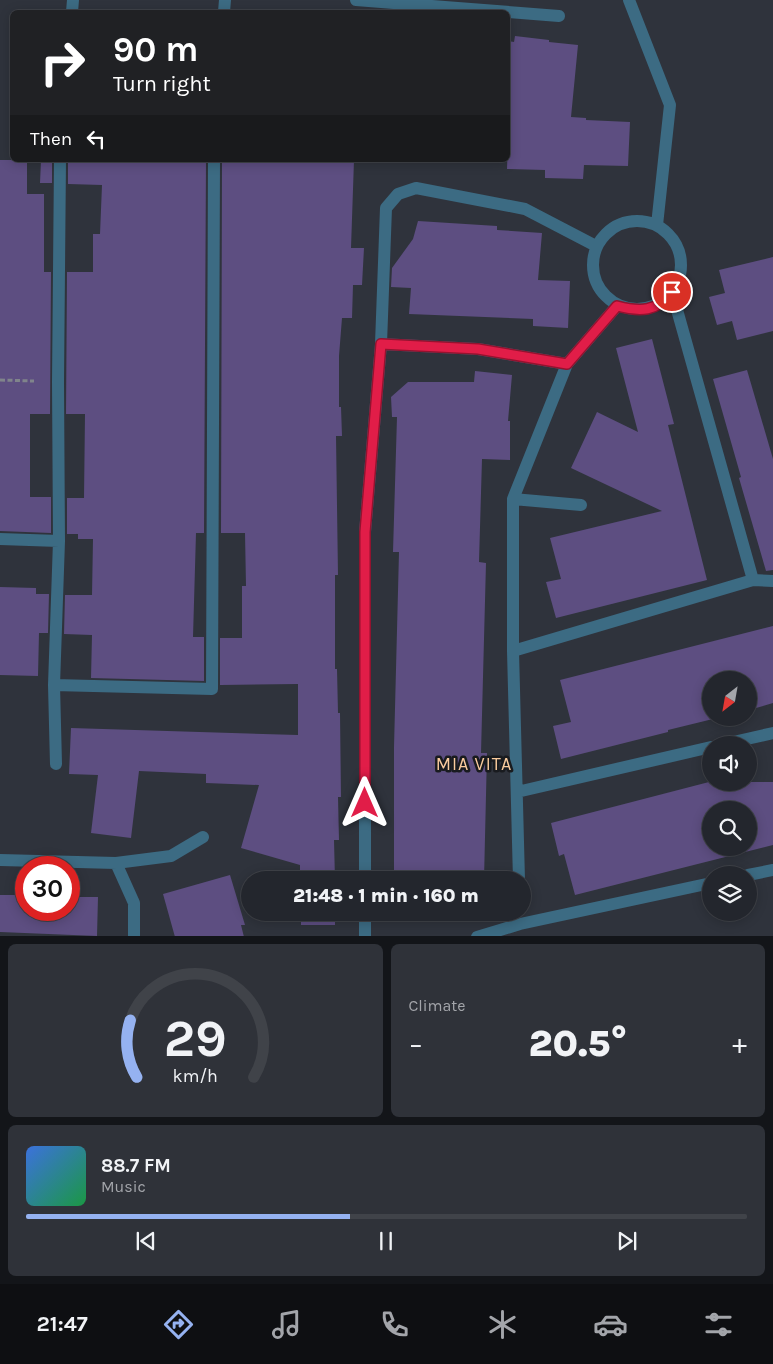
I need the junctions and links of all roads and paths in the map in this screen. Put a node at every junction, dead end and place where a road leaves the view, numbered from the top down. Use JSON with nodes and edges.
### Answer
{"nodes":[{"id":1,"x":356,"y":0,"type":"edge"},
{"id":2,"x":629,"y":0,"type":"edge"},
{"id":3,"x":483,"y":10,"type":"edge"},
{"id":4,"x":510,"y":12,"type":"edge"},
{"id":5,"x":559,"y":16,"type":"dead end"},
{"id":6,"x":60,"y":162,"type":"edge"},
{"id":7,"x":214,"y":162,"type":"edge"},
{"id":8,"x":656,"y":225,"type":"junction"},
{"id":9,"x":596,"y":246,"type":"junction"},
{"id":10,"x":672,"y":292,"type":"junction"},
{"id":11,"x":617,"y":306,"type":"junction"},
{"id":12,"x":381,"y":344,"type":"junction"},
{"id":13,"x":567,"y":364,"type":"junction"},
{"id":14,"x":0,"y":380,"type":"edge"},
{"id":15,"x":58,"y":382,"type":"junction"},
{"id":16,"x":514,"y":499,"type":"junction"},
{"id":17,"x":580,"y":505,"type":"dead end"},
{"id":18,"x":0,"y":539,"type":"edge"},
{"id":19,"x":59,"y":540,"type":"junction"},
{"id":20,"x":752,"y":580,"type":"junction"},
{"id":21,"x":773,"y":582,"type":"edge"},
{"id":22,"x":513,"y":651,"type":"junction"},
{"id":23,"x":54,"y":685,"type":"junction"},
{"id":24,"x":773,"y":733,"type":"edge"},
{"id":25,"x":757,"y":737,"type":"edge"},
{"id":26,"x":702,"y":749,"type":"edge"},
{"id":27,"x":56,"y":764,"type":"dead end"},
{"id":28,"x":516,"y":792,"type":"junction"},
{"id":29,"x":203,"y":837,"type":"dead end"},
{"id":30,"x":0,"y":860,"type":"edge"},
{"id":31,"x":116,"y":864,"type":"junction"},
{"id":32,"x":773,"y":870,"type":"edge"},
{"id":33,"x":365,"y":871,"type":"edge"},
{"id":34,"x":519,"y":871,"type":"edge"},
{"id":35,"x":757,"y":873,"type":"edge"},
{"id":36,"x":702,"y":885,"type":"edge"},
{"id":37,"x":531,"y":916,"type":"edge"},
{"id":38,"x":365,"y":921,"type":"edge"},
{"id":39,"x":515,"y":921,"type":"edge"},
{"id":40,"x":494,"y":934,"type":"edge"},
{"id":41,"x":134,"y":936,"type":"edge"},
{"id":42,"x":365,"y":936,"type":"edge"},
{"id":43,"x":476,"y":936,"type":"edge"}],
"edges":[{"from":1,"to":3,"type":"street"},
{"from":2,"to":8,"type":"street"},
{"from":4,"to":5,"type":"street"},
{"from":6,"to":15,"type":"street"},
{"from":7,"to":23,"type":"street"},
{"from":8,"to":9,"type":"street"},
{"from":8,"to":10,"type":"street"},
{"from":9,"to":11,"type":"street"},
{"from":9,"to":12,"type":"street"},
{"from":10,"to":11,"type":"street"},
{"from":10,"to":20,"type":"street"},
{"from":11,"to":13,"type":"street"},
{"from":12,"to":13,"type":"street"},
{"from":12,"to":33,"type":"street"},
{"from":13,"to":16,"type":"street"},
{"from":14,"to":15,"type":"path"},
{"from":15,"to":19,"type":"street"},
{"from":16,"to":17,"type":"street"},
{"from":16,"to":22,"type":"street"},
{"from":18,"to":19,"type":"street"},
{"from":19,"to":23,"type":"street"},
{"from":20,"to":21,"type":"street"},
{"from":20,"to":22,"type":"street"},
{"from":22,"to":28,"type":"street"},
{"from":23,"to":27,"type":"street"},
{"from":24,"to":25,"type":"street"},
{"from":26,"to":28,"type":"street"},
{"from":28,"to":34,"type":"street"},
{"from":29,"to":31,"type":"street"},
{"from":30,"to":31,"type":"street"},
{"from":31,"to":41,"type":"street"},
{"from":32,"to":35,"type":"street"},
{"from":36,"to":37,"type":"street"},
{"from":38,"to":42,"type":"street"},
{"from":39,"to":40,"type":"street"},
{"from":40,"to":43,"type":"street"}]}
